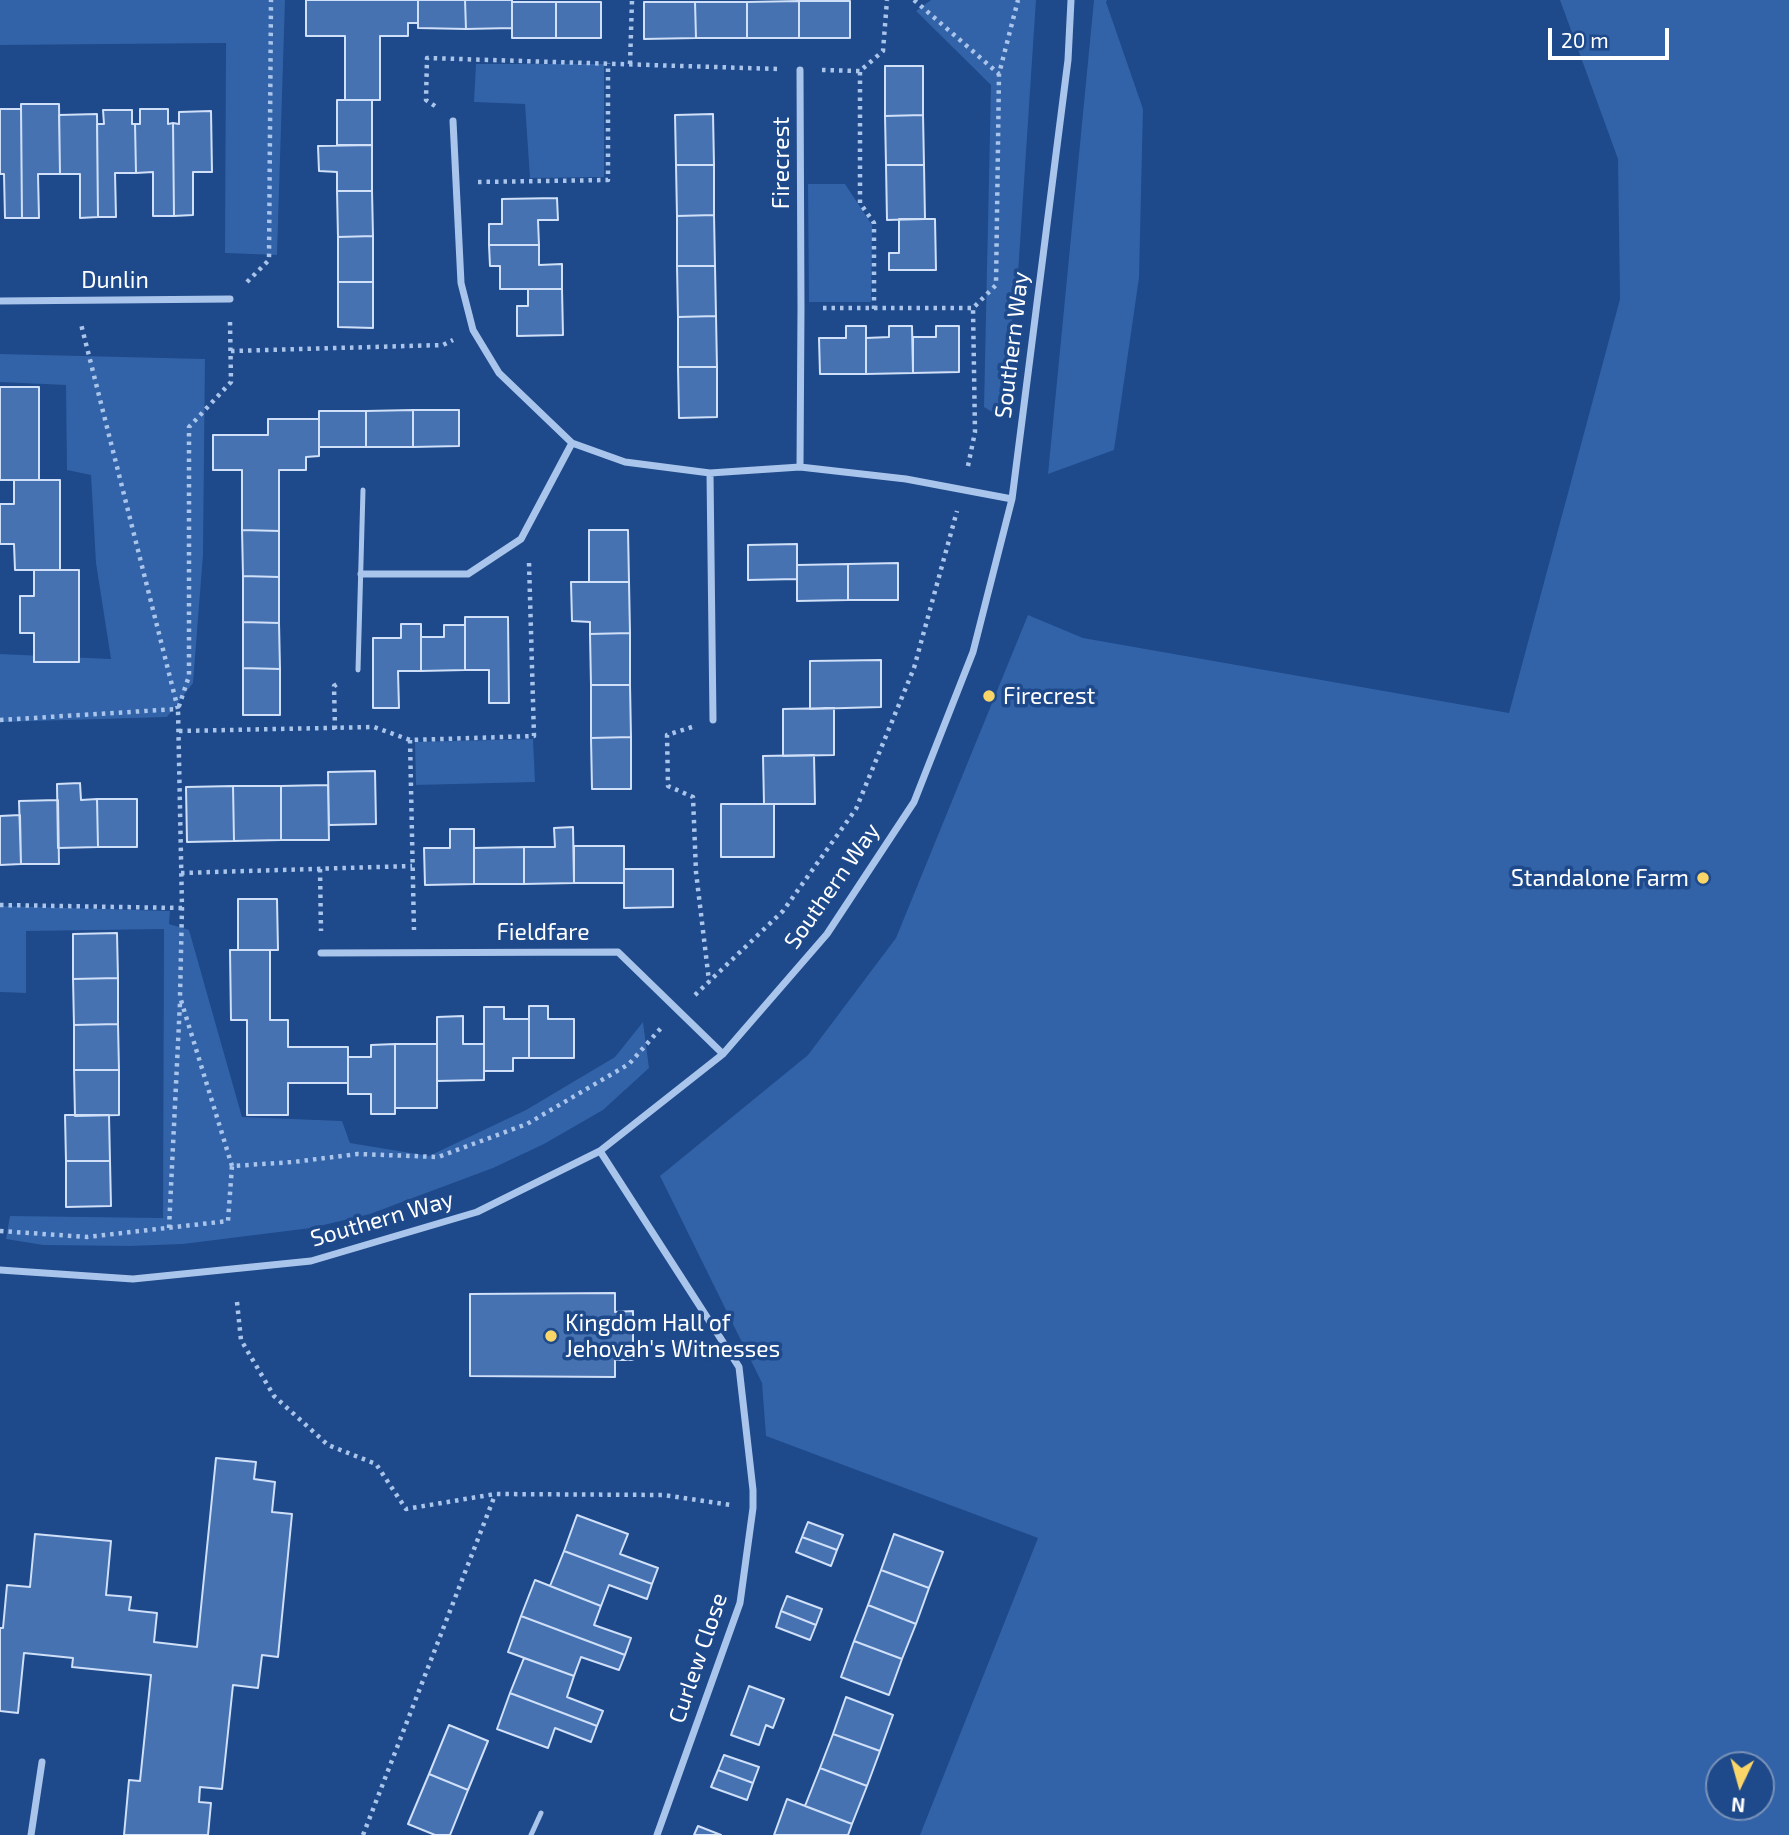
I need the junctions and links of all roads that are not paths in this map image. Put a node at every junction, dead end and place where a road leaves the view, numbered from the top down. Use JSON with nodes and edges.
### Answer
{"nodes":[{"id":1,"x":1071,"y":0,"type":"edge"},
{"id":2,"x":800,"y":70,"type":"road end"},
{"id":3,"x":453,"y":121,"type":"road end"},
{"id":4,"x":230,"y":299,"type":"road end"},
{"id":5,"x":0,"y":301,"type":"edge"},
{"id":6,"x":572,"y":443,"type":"junction"},
{"id":7,"x":800,"y":467,"type":"junction"},
{"id":8,"x":710,"y":473,"type":"junction"},
{"id":9,"x":363,"y":490,"type":"dead end"},
{"id":10,"x":1012,"y":499,"type":"junction"},
{"id":11,"x":361,"y":575,"type":"junction"},
{"id":12,"x":358,"y":670,"type":"road end"},
{"id":13,"x":713,"y":720,"type":"road end"},
{"id":14,"x":321,"y":953,"type":"road end"},
{"id":15,"x":723,"y":1054,"type":"junction"},
{"id":16,"x":600,"y":1151,"type":"junction"},
{"id":17,"x":0,"y":1270,"type":"edge"},
{"id":18,"x":42,"y":1762,"type":"dead end"},
{"id":19,"x":541,"y":1813,"type":"dead end"},
{"id":20,"x":31,"y":1835,"type":"edge"},
{"id":21,"x":531,"y":1835,"type":"edge"},
{"id":22,"x":657,"y":1835,"type":"edge"}],
"edges":[{"from":1,"to":10,"type":"street","name":"Southern Way"},
{"from":2,"to":7,"type":"street","name":"Firecrest"},
{"from":3,"to":6,"type":"street"},
{"from":4,"to":5,"type":"street","name":"Dunlin"},
{"from":6,"to":8,"type":"street"},
{"from":6,"to":11,"type":"street"},
{"from":7,"to":8,"type":"street"},
{"from":7,"to":10,"type":"street"},
{"from":8,"to":13,"type":"street"},
{"from":9,"to":11,"type":"lane"},
{"from":10,"to":15,"type":"street","name":"Southern Way"},
{"from":11,"to":12,"type":"lane"},
{"from":14,"to":15,"type":"street","name":"Fieldfare"},
{"from":15,"to":16,"type":"street","name":"Southern Way"},
{"from":16,"to":17,"type":"street","name":"Southern Way"},
{"from":16,"to":22,"type":"street","name":"Curlew Close"},
{"from":18,"to":20,"type":"street"},
{"from":19,"to":21,"type":"lane"}]}
